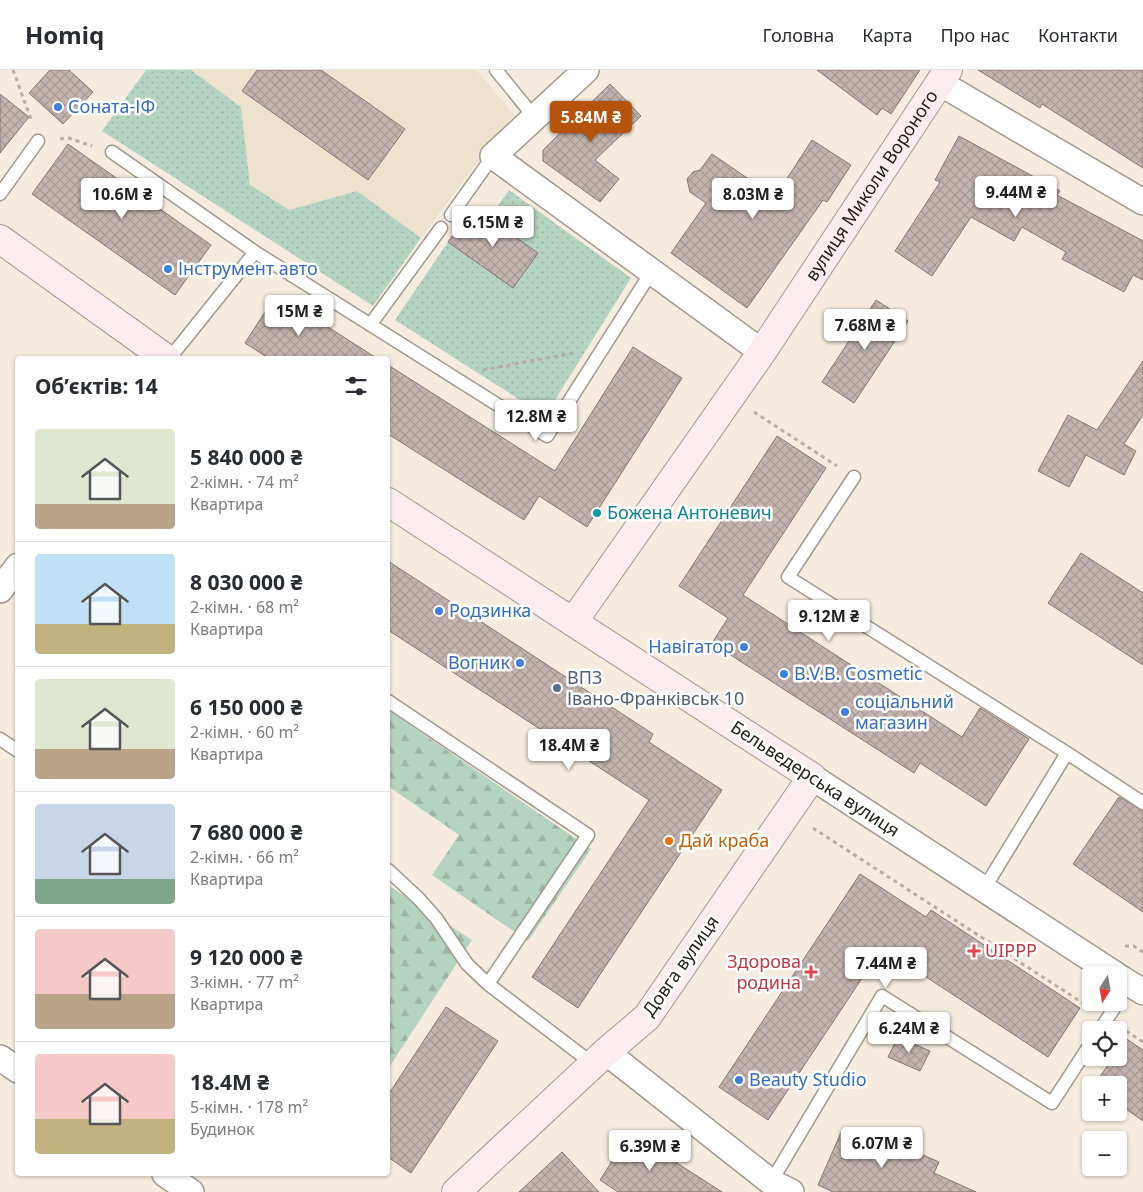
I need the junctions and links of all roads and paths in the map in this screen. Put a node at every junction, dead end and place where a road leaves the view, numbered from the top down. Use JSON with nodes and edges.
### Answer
{"nodes":[{"id":1,"x":13,"y":70,"type":"edge"},
{"id":2,"x":496,"y":70,"type":"edge"},
{"id":3,"x":586,"y":70,"type":"edge"},
{"id":4,"x":944,"y":77,"type":"edge"},
{"id":5,"x":535,"y":118,"type":"junction"},
{"id":6,"x":38,"y":141,"type":"junction"},
{"id":7,"x":112,"y":152,"type":"joint"},
{"id":8,"x":494,"y":156,"type":"junction"},
{"id":9,"x":0,"y":194,"type":"edge"},
{"id":10,"x":1143,"y":202,"type":"edge"},
{"id":11,"x":451,"y":215,"type":"dead end"},
{"id":12,"x":441,"y":228,"type":"dead end"},
{"id":13,"x":0,"y":239,"type":"edge"},
{"id":14,"x":255,"y":252,"type":"junction"},
{"id":15,"x":652,"y":271,"type":"junction"},
{"id":16,"x":370,"y":324,"type":"junction"},
{"id":17,"x":603,"y":348,"type":"junction"},
{"id":18,"x":762,"y":352,"type":"junction"},
{"id":19,"x":164,"y":356,"type":"edge"},
{"id":20,"x":170,"y":356,"type":"edge"},
{"id":21,"x":451,"y":376,"type":"junction"},
{"id":22,"x":731,"y":397,"type":"junction"},
{"id":23,"x":854,"y":477,"type":"joint"},
{"id":24,"x":390,"y":503,"type":"edge"},
{"id":25,"x":15,"y":570,"type":"edge"},
{"id":26,"x":0,"y":590,"type":"edge"},
{"id":27,"x":573,"y":622,"type":"junction"},
{"id":28,"x":390,"y":702,"type":"edge"},
{"id":29,"x":0,"y":739,"type":"edge"},
{"id":30,"x":15,"y":749,"type":"edge"},
{"id":31,"x":1067,"y":752,"type":"junction"},
{"id":32,"x":812,"y":778,"type":"junction"},
{"id":33,"x":1143,"y":803,"type":"edge"},
{"id":34,"x":788,"y":812,"type":"junction"},
{"id":35,"x":390,"y":872,"type":"edge"},
{"id":36,"x":984,"y":889,"type":"junction"},
{"id":37,"x":1092,"y":966,"type":"edge"},
{"id":38,"x":488,"y":984,"type":"junction"},
{"id":39,"x":1112,"y":1011,"type":"edge"},
{"id":40,"x":1107,"y":1019,"type":"junction"},
{"id":41,"x":1143,"y":1042,"type":"edge"},
{"id":42,"x":1082,"y":1057,"type":"edge"},
{"id":43,"x":0,"y":1058,"type":"edge"},
{"id":44,"x":600,"y":1058,"type":"junction"},
{"id":45,"x":15,"y":1068,"type":"edge"},
{"id":46,"x":168,"y":1176,"type":"edge"},
{"id":47,"x":781,"y":1187,"type":"edge"},
{"id":48,"x":191,"y":1192,"type":"edge"},
{"id":49,"x":456,"y":1192,"type":"edge"}],
"edges":[{"from":1,"to":6,"type":"path"},
{"from":2,"to":5,"type":"lane"},
{"from":3,"to":5,"type":"street"},
{"from":4,"to":10,"type":"street"},
{"from":4,"to":18,"type":"street","name":"вулиця Миколи Вороного"},
{"from":5,"to":8,"type":"street"},
{"from":6,"to":7,"type":"path"},
{"from":6,"to":9,"type":"lane"},
{"from":7,"to":14,"type":"lane"},
{"from":8,"to":11,"type":"lane"},
{"from":8,"to":15,"type":"street"},
{"from":12,"to":16,"type":"lane"},
{"from":13,"to":19,"type":"street"},
{"from":14,"to":16,"type":"lane"},
{"from":14,"to":20,"type":"lane"},
{"from":15,"to":17,"type":"lane"},
{"from":15,"to":18,"type":"street"},
{"from":16,"to":21,"type":"lane"},
{"from":17,"to":21,"type":"path"},
{"from":17,"to":21,"type":"lane"},
{"from":18,"to":22,"type":"street","name":"вулиця Миколи Вороного"},
{"from":22,"to":23,"type":"path"},
{"from":22,"to":27,"type":"street","name":"вулиця Миколи Вороного"},
{"from":23,"to":31,"type":"lane"},
{"from":24,"to":27,"type":"street","name":"Бельведерська вулиця"},
{"from":25,"to":26,"type":"street"},
{"from":27,"to":32,"type":"street","name":"Бельведерська вулиця"},
{"from":28,"to":38,"type":"lane"},
{"from":29,"to":30,"type":"lane"},
{"from":31,"to":33,"type":"lane"},
{"from":31,"to":36,"type":"lane"},
{"from":32,"to":34,"type":"street","name":"Довга вулиця"},
{"from":32,"to":36,"type":"street","name":"Бельведерська вулиця"},
{"from":34,"to":40,"type":"path"},
{"from":34,"to":44,"type":"street","name":"Довга вулиця"},
{"from":35,"to":38,"type":"lane"},
{"from":36,"to":37,"type":"street","name":"Бельведерська вулиця"},
{"from":38,"to":44,"type":"lane"},
{"from":39,"to":40,"type":"lane"},
{"from":40,"to":41,"type":"path"},
{"from":42,"to":47,"type":"lane"},
{"from":43,"to":45,"type":"street"},
{"from":44,"to":47,"type":"street"},
{"from":44,"to":49,"type":"street","name":"Довга вулиця"},
{"from":46,"to":48,"type":"street"}]}
